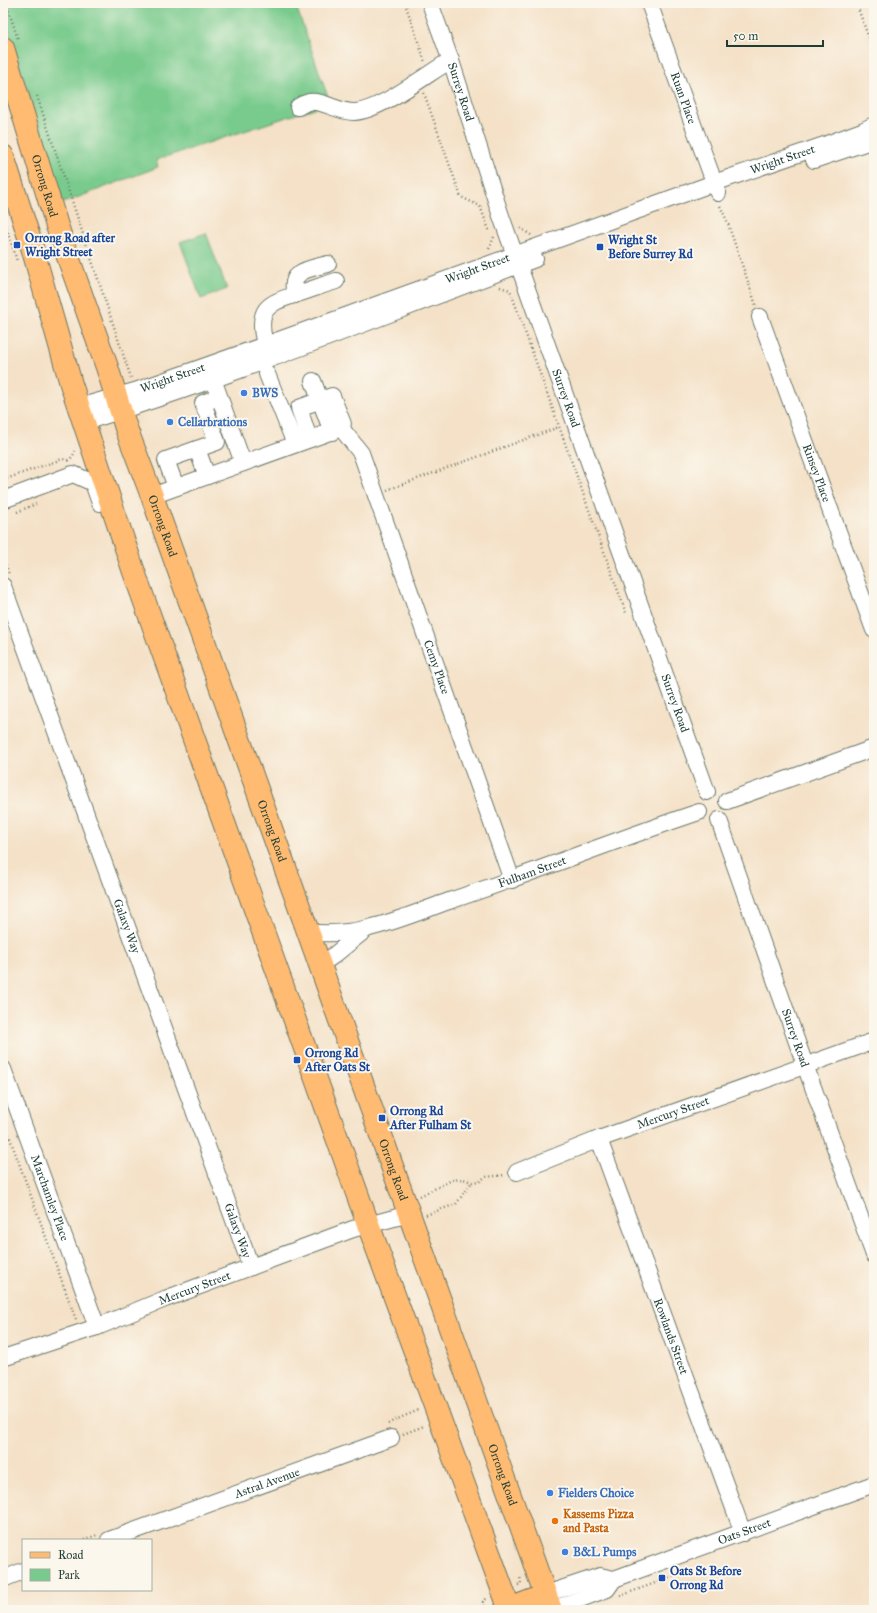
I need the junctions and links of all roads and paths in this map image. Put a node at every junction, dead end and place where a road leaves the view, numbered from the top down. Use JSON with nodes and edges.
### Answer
{"nodes":[{"id":1,"x":6,"y":3,"type":"edge"},
{"id":2,"x":404,"y":3,"type":"edge"},
{"id":3,"x":430,"y":3,"type":"edge"},
{"id":4,"x":649,"y":3,"type":"edge"},
{"id":5,"x":856,"y":3,"type":"edge"},
{"id":6,"x":11,"y":44,"type":"edge"},
{"id":7,"x":874,"y":52,"type":"edge"},
{"id":8,"x":451,"y":60,"type":"junction"},
{"id":9,"x":420,"y":80,"type":"junction"},
{"id":10,"x":36,"y":93,"type":"dead end"},
{"id":11,"x":298,"y":107,"type":"dead end"},
{"id":12,"x":874,"y":125,"type":"edge"},
{"id":13,"x":874,"y":140,"type":"edge"},
{"id":14,"x":3,"y":156,"type":"edge"},
{"id":15,"x":715,"y":190,"type":"junction"},
{"id":16,"x":516,"y":260,"type":"junction"},
{"id":17,"x":328,"y":264,"type":"dead end"},
{"id":18,"x":492,"y":269,"type":"junction"},
{"id":19,"x":336,"y":281,"type":"dead end"},
{"id":20,"x":295,"y":295,"type":"junction"},
{"id":21,"x":760,"y":317,"type":"joint"},
{"id":22,"x":268,"y":359,"type":"junction"},
{"id":23,"x":130,"y":376,"type":"dead end"},
{"id":24,"x":213,"y":379,"type":"junction"},
{"id":25,"x":313,"y":381,"type":"dead end"},
{"id":26,"x":219,"y":397,"type":"junction"},
{"id":27,"x":320,"y":401,"type":"junction"},
{"id":28,"x":119,"y":404,"type":"junction"},
{"id":29,"x":81,"y":415,"type":"junction"},
{"id":30,"x":575,"y":421,"type":"junction"},
{"id":31,"x":559,"y":427,"type":"junction"},
{"id":32,"x":336,"y":430,"type":"junction"},
{"id":33,"x":302,"y":442,"type":"junction"},
{"id":34,"x":197,"y":449,"type":"junction"},
{"id":35,"x":243,"y":463,"type":"junction"},
{"id":36,"x":71,"y":467,"type":"junction"},
{"id":37,"x":207,"y":476,"type":"junction"},
{"id":38,"x":3,"y":480,"type":"edge"},
{"id":39,"x":176,"y":487,"type":"junction"},
{"id":40,"x":376,"y":494,"type":"junction"},
{"id":41,"x":152,"y":496,"type":"junction"},
{"id":42,"x":3,"y":500,"type":"edge"},
{"id":43,"x":128,"y":554,"type":"junction"},
{"id":44,"x":3,"y":586,"type":"edge"},
{"id":45,"x":627,"y":614,"type":"dead end"},
{"id":46,"x":874,"y":630,"type":"edge"},
{"id":47,"x":874,"y":748,"type":"edge"},
{"id":48,"x":707,"y":792,"type":"junction"},
{"id":49,"x":727,"y":801,"type":"junction"},
{"id":50,"x":699,"y":812,"type":"junction"},
{"id":51,"x":719,"y":820,"type":"junction"},
{"id":52,"x":512,"y":880,"type":"junction"},
{"id":53,"x":365,"y":930,"type":"junction"},
{"id":54,"x":308,"y":932,"type":"junction"},
{"id":55,"x":320,"y":965,"type":"junction"},
{"id":56,"x":874,"y":1041,"type":"edge"},
{"id":57,"x":805,"y":1065,"type":"junction"},
{"id":58,"x":3,"y":1069,"type":"edge"},
{"id":59,"x":3,"y":1119,"type":"edge"},
{"id":60,"x":599,"y":1139,"type":"junction"},
{"id":61,"x":517,"y":1172,"type":"joint"},
{"id":62,"x":472,"y":1182,"type":"junction"},
{"id":63,"x":417,"y":1209,"type":"junction"},
{"id":64,"x":368,"y":1224,"type":"junction"},
{"id":65,"x":874,"y":1255,"type":"edge"},
{"id":66,"x":251,"y":1267,"type":"junction"},
{"id":67,"x":97,"y":1327,"type":"junction"},
{"id":68,"x":80,"y":1332,"type":"junction"},
{"id":69,"x":3,"y":1358,"type":"edge"},
{"id":70,"x":425,"y":1426,"type":"dead end"},
{"id":71,"x":391,"y":1438,"type":"joint"},
{"id":72,"x":874,"y":1484,"type":"edge"},
{"id":73,"x":742,"y":1533,"type":"junction"},
{"id":74,"x":113,"y":1539,"type":"edge"},
{"id":75,"x":22,"y":1571,"type":"edge"},
{"id":76,"x":685,"y":1572,"type":"dead end"},
{"id":77,"x":3,"y":1579,"type":"edge"},
{"id":78,"x":487,"y":1598,"type":"dead end"},
{"id":79,"x":614,"y":1598,"type":"dead end"},
{"id":80,"x":550,"y":1606,"type":"edge"},
{"id":81,"x":507,"y":1609,"type":"edge"},
{"id":82,"x":486,"y":1610,"type":"edge"}],
"edges":[{"from":1,"to":6,"type":"path"},
{"from":2,"to":9,"type":"path"},
{"from":3,"to":8,"type":"street","name":"Surrey Road"},
{"from":4,"to":15,"type":"street","name":"Ruan Place"},
{"from":5,"to":7,"type":"path"},
{"from":6,"to":28,"type":"highway","name":"Orrong Road"},
{"from":8,"to":9,"type":"street"},
{"from":8,"to":16,"type":"street","name":"Surrey Road"},
{"from":9,"to":11,"type":"street"},
{"from":9,"to":18,"type":"path"},
{"from":10,"to":23,"type":"path"},
{"from":12,"to":15,"type":"street","name":"Wright Street"},
{"from":13,"to":15,"type":"street","name":"Wright Street"},
{"from":14,"to":29,"type":"highway"},
{"from":15,"to":16,"type":"street","name":"Wright Street"},
{"from":15,"to":21,"type":"path"},
{"from":16,"to":18,"type":"street","name":"Wright Street"},
{"from":16,"to":30,"type":"street","name":"Surrey Road"},
{"from":17,"to":20,"type":"street"},
{"from":18,"to":22,"type":"street","name":"Wright Street"},
{"from":18,"to":31,"type":"path"},
{"from":19,"to":20,"type":"street"},
{"from":20,"to":22,"type":"street"},
{"from":21,"to":46,"type":"street","name":"Rinsey Place"},
{"from":22,"to":24,"type":"street","name":"Wright Street"},
{"from":22,"to":28,"type":"street","name":"Wright Street"},
{"from":22,"to":33,"type":"street"},
{"from":24,"to":26,"type":"street"},
{"from":24,"to":28,"type":"street","name":"Wright Street"},
{"from":25,"to":27,"type":"street","name":"Cemy Place"},
{"from":26,"to":34,"type":"street"},
{"from":26,"to":35,"type":"street"},
{"from":27,"to":32,"type":"street","name":"Cemy Place"},
{"from":27,"to":33,"type":"street"},
{"from":28,"to":29,"type":"street","name":"Wright Street"},
{"from":28,"to":41,"type":"highway","name":"Orrong Road"},
{"from":29,"to":43,"type":"highway"},
{"from":30,"to":31,"type":"path"},
{"from":30,"to":48,"type":"street","name":"Surrey Road"},
{"from":31,"to":40,"type":"path"},
{"from":31,"to":45,"type":"path"},
{"from":32,"to":33,"type":"street"},
{"from":32,"to":40,"type":"street","name":"Cemy Place"},
{"from":33,"to":35,"type":"street"},
{"from":34,"to":37,"type":"street"},
{"from":34,"to":39,"type":"street"},
{"from":35,"to":37,"type":"street"},
{"from":36,"to":38,"type":"path"},
{"from":36,"to":42,"type":"street"},
{"from":36,"to":43,"type":"street"},
{"from":37,"to":39,"type":"street"},
{"from":39,"to":41,"type":"street"},
{"from":40,"to":52,"type":"street","name":"Cemy Place"},
{"from":41,"to":54,"type":"highway","name":"Orrong Road"},
{"from":43,"to":64,"type":"highway"},
{"from":44,"to":66,"type":"street","name":"Galaxy Way"},
{"from":47,"to":49,"type":"street"},
{"from":48,"to":49,"type":"street"},
{"from":48,"to":50,"type":"street"},
{"from":49,"to":51,"type":"street"},
{"from":50,"to":51,"type":"street"},
{"from":50,"to":52,"type":"street","name":"Fulham Street"},
{"from":51,"to":57,"type":"street","name":"Surrey Road"},
{"from":52,"to":53,"type":"street","name":"Fulham Street"},
{"from":53,"to":54,"type":"street","name":"Fulham Street"},
{"from":53,"to":55,"type":"street","name":"Fulham Street"},
{"from":54,"to":55,"type":"highway","name":"Orrong Road"},
{"from":55,"to":63,"type":"highway","name":"Orrong Road"},
{"from":56,"to":57,"type":"street","name":"Mercury Street"},
{"from":57,"to":60,"type":"street","name":"Mercury Street"},
{"from":57,"to":65,"type":"street","name":"Surrey Road"},
{"from":58,"to":67,"type":"street","name":"Marchamley Place"},
{"from":59,"to":68,"type":"path"},
{"from":60,"to":61,"type":"street","name":"Mercury Street"},
{"from":60,"to":73,"type":"street","name":"Rowlands Street"},
{"from":61,"to":62,"type":"path"},
{"from":62,"to":63,"type":"path"},
{"from":62,"to":63,"type":"path"},
{"from":63,"to":64,"type":"street","name":"Mercury Street"},
{"from":63,"to":80,"type":"highway","name":"Orrong Road"},
{"from":64,"to":66,"type":"street","name":"Mercury Street"},
{"from":64,"to":81,"type":"highway"},
{"from":66,"to":67,"type":"street","name":"Mercury Street"},
{"from":67,"to":68,"type":"street","name":"Mercury Street"},
{"from":68,"to":69,"type":"street","name":"Mercury Street"},
{"from":70,"to":71,"type":"path"},
{"from":71,"to":74,"type":"street","name":"Astral Avenue"},
{"from":72,"to":73,"type":"street","name":"Oats Street"},
{"from":73,"to":80,"type":"street","name":"Oats Street"},
{"from":75,"to":77,"type":"street"},
{"from":76,"to":79,"type":"path"},
{"from":78,"to":82,"type":"path"},
{"from":80,"to":81,"type":"main road","name":"Oats Street"}]}
